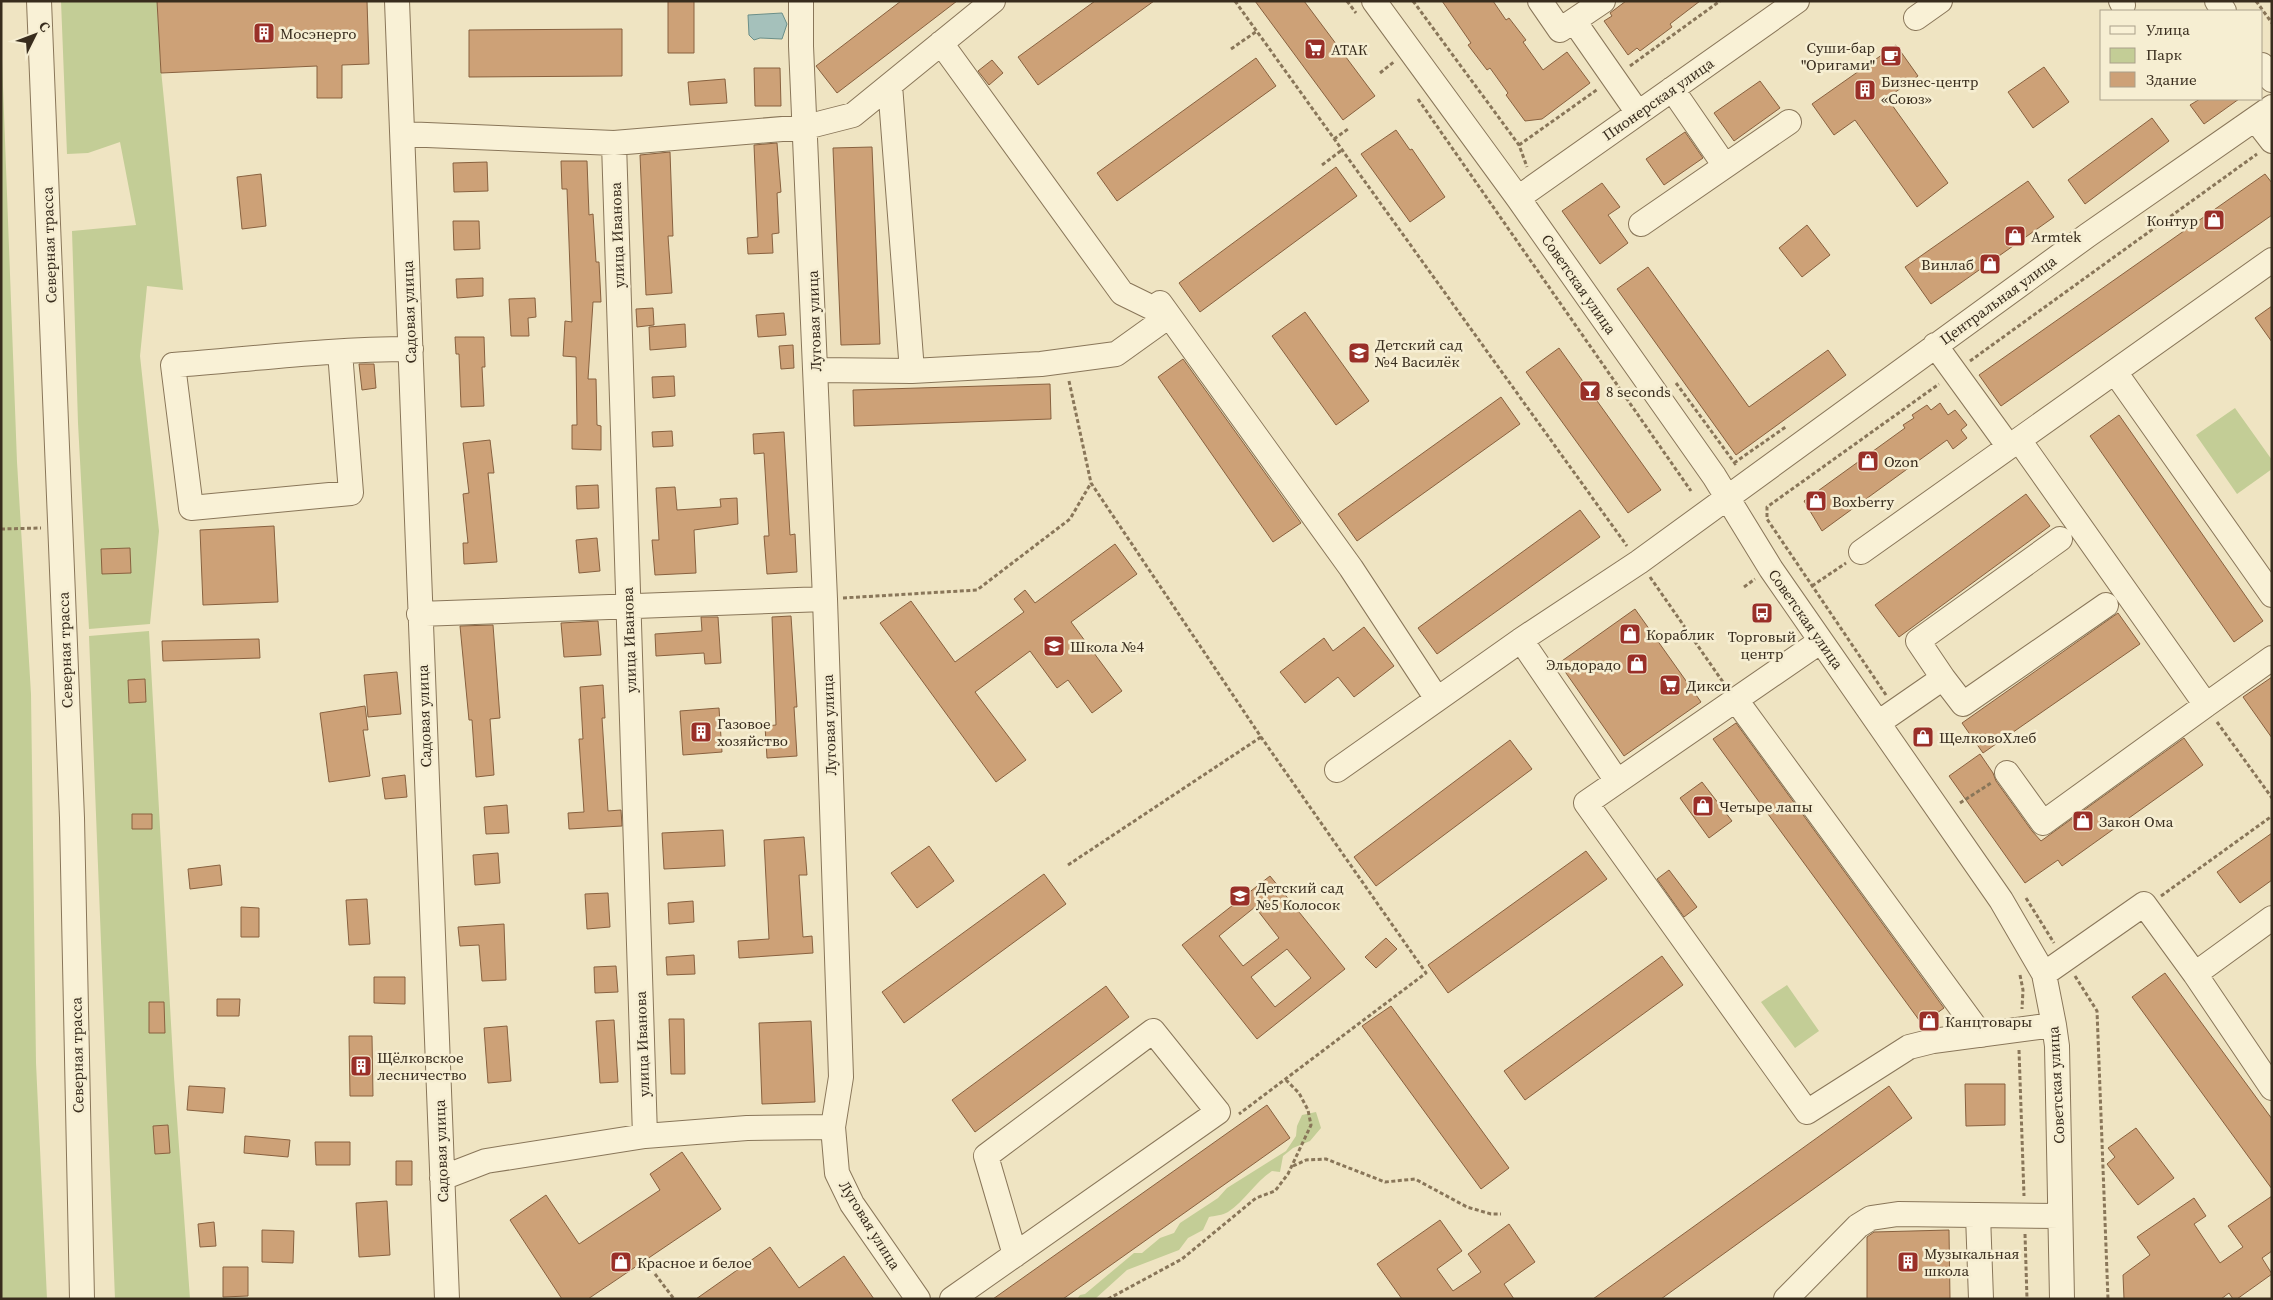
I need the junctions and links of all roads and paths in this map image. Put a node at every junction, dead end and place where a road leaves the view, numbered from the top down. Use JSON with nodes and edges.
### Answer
{"nodes":[{"id":1,"x":39,"y":1,"type":"edge"},
{"id":2,"x":397,"y":1,"type":"edge"},
{"id":3,"x":801,"y":1,"type":"edge"},
{"id":4,"x":993,"y":1,"type":"edge"},
{"id":5,"x":1235,"y":1,"type":"edge"},
{"id":6,"x":1374,"y":1,"type":"edge"},
{"id":7,"x":1413,"y":1,"type":"edge"},
{"id":8,"x":1540,"y":1,"type":"edge"},
{"id":9,"x":1603,"y":1,"type":"edge"},
{"id":10,"x":1798,"y":1,"type":"edge"},
{"id":11,"x":1940,"y":1,"type":"edge"},
{"id":12,"x":2263,"y":11,"type":"edge"},
{"id":13,"x":1916,"y":18,"type":"dead end"},
{"id":14,"x":1574,"y":21,"type":"junction"},
{"id":15,"x":2272,"y":23,"type":"edge"},
{"id":16,"x":1256,"y":31,"type":"junction"},
{"id":17,"x":940,"y":43,"type":"junction"},
{"id":18,"x":1231,"y":49,"type":"dead end"},
{"id":19,"x":2263,"y":66,"type":"edge"},
{"id":20,"x":2272,"y":80,"type":"edge"},
{"id":21,"x":890,"y":85,"type":"junction"},
{"id":22,"x":1672,"y":89,"type":"junction"},
{"id":23,"x":1638,"y":113,"type":"junction"},
{"id":24,"x":2263,"y":113,"type":"edge"},
{"id":25,"x":1789,"y":122,"type":"dead end"},
{"id":26,"x":806,"y":128,"type":"junction"},
{"id":27,"x":1348,"y":129,"type":"dead end"},
{"id":28,"x":403,"y":134,"type":"junction"},
{"id":29,"x":1334,"y":139,"type":"junction"},
{"id":30,"x":2272,"y":142,"type":"edge"},
{"id":31,"x":614,"y":143,"type":"junction"},
{"id":32,"x":1342,"y":150,"type":"junction"},
{"id":33,"x":1322,"y":165,"type":"dead end"},
{"id":34,"x":1465,"y":166,"type":"dead end"},
{"id":35,"x":1725,"y":166,"type":"junction"},
{"id":36,"x":1526,"y":192,"type":"junction"},
{"id":37,"x":1641,"y":224,"type":"dead end"},
{"id":38,"x":2272,"y":260,"type":"edge"},
{"id":39,"x":1152,"y":292,"type":"dead end"},
{"id":40,"x":1169,"y":316,"type":"junction"},
{"id":41,"x":1936,"y":346,"type":"junction"},
{"id":42,"x":411,"y":349,"type":"junction"},
{"id":43,"x":340,"y":352,"type":"junction"},
{"id":44,"x":1064,"y":361,"type":"junction"},
{"id":45,"x":816,"y":370,"type":"junction"},
{"id":46,"x":912,"y":371,"type":"junction"},
{"id":47,"x":2115,"y":372,"type":"junction"},
{"id":48,"x":2014,"y":443,"type":"junction"},
{"id":49,"x":1091,"y":483,"type":"junction"},
{"id":50,"x":1691,"y":491,"type":"dead end"},
{"id":51,"x":1728,"y":497,"type":"junction"},
{"id":52,"x":60,"y":527,"type":"junction"},
{"id":53,"x":1,"y":529,"type":"edge"},
{"id":54,"x":2060,"y":538,"type":"dead end"},
{"id":55,"x":1860,"y":552,"type":"joint"},
{"id":56,"x":1639,"y":562,"type":"junction"},
{"id":57,"x":1812,"y":586,"type":"dead end"},
{"id":58,"x":2272,"y":595,"type":"edge"},
{"id":59,"x":825,"y":600,"type":"junction"},
{"id":60,"x":2106,"y":605,"type":"dead end"},
{"id":61,"x":627,"y":608,"type":"junction"},
{"id":62,"x":419,"y":614,"type":"junction"},
{"id":63,"x":1521,"y":640,"type":"junction"},
{"id":64,"x":1821,"y":641,"type":"junction"},
{"id":65,"x":2272,"y":658,"type":"edge"},
{"id":66,"x":1943,"y":678,"type":"junction"},
{"id":67,"x":1438,"y":699,"type":"junction"},
{"id":68,"x":1736,"y":700,"type":"junction"},
{"id":69,"x":2206,"y":705,"type":"junction"},
{"id":70,"x":1878,"y":723,"type":"junction"},
{"id":71,"x":1261,"y":737,"type":"junction"},
{"id":72,"x":1337,"y":770,"type":"dead end"},
{"id":73,"x":2007,"y":773,"type":"joint"},
{"id":74,"x":1618,"y":781,"type":"junction"},
{"id":75,"x":2272,"y":798,"type":"edge"},
{"id":76,"x":1960,"y":803,"type":"dead end"},
{"id":77,"x":2272,"y":816,"type":"edge"},
{"id":78,"x":1068,"y":865,"type":"dead end"},
{"id":79,"x":2146,"y":907,"type":"junction"},
{"id":80,"x":2272,"y":918,"type":"edge"},
{"id":81,"x":2019,"y":972,"type":"dead end"},
{"id":82,"x":2044,"y":974,"type":"junction"},
{"id":83,"x":2194,"y":974,"type":"junction"},
{"id":84,"x":2054,"y":1025,"type":"junction"},
{"id":85,"x":2018,"y":1030,"type":"junction"},
{"id":86,"x":1981,"y":1034,"type":"junction"},
{"id":87,"x":2269,"y":1077,"type":"edge"},
{"id":88,"x":1285,"y":1079,"type":"junction"},
{"id":89,"x":1239,"y":1114,"type":"dead end"},
{"id":90,"x":833,"y":1127,"type":"junction"},
{"id":91,"x":645,"y":1136,"type":"junction"},
{"id":92,"x":1292,"y":1166,"type":"junction"},
{"id":93,"x":442,"y":1178,"type":"junction"},
{"id":94,"x":2024,"y":1199,"type":"dead end"},
{"id":95,"x":1501,"y":1214,"type":"dead end"},
{"id":96,"x":1978,"y":1215,"type":"junction"},
{"id":97,"x":2060,"y":1216,"type":"junction"},
{"id":98,"x":2025,"y":1229,"type":"dead end"},
{"id":99,"x":1015,"y":1254,"type":"junction"},
{"id":100,"x":655,"y":1274,"type":"dead end"},
{"id":101,"x":82,"y":1299,"type":"edge"},
{"id":102,"x":447,"y":1299,"type":"edge"},
{"id":103,"x":674,"y":1299,"type":"edge"},
{"id":104,"x":918,"y":1299,"type":"edge"},
{"id":105,"x":952,"y":1299,"type":"edge"},
{"id":106,"x":1108,"y":1299,"type":"edge"},
{"id":107,"x":1786,"y":1299,"type":"edge"},
{"id":108,"x":1981,"y":1299,"type":"edge"},
{"id":109,"x":2027,"y":1299,"type":"edge"},
{"id":110,"x":2062,"y":1299,"type":"edge"}],
"edges":[{"from":1,"to":52,"type":"street","name":"Северная трасса"},
{"from":2,"to":28,"type":"street","name":"Садовая улица"},
{"from":3,"to":26,"type":"street","name":"Луговая улица"},
{"from":4,"to":17,"type":"street"},
{"from":5,"to":16,"type":"path"},
{"from":6,"to":36,"type":"street","name":"Советская улица"},
{"from":7,"to":36,"type":"path"},
{"from":8,"to":14,"type":"street"},
{"from":9,"to":14,"type":"street"},
{"from":10,"to":22,"type":"street","name":"Пионерская улица"},
{"from":11,"to":13,"type":"street"},
{"from":12,"to":15,"type":"path"},
{"from":14,"to":23,"type":"street"},
{"from":16,"to":18,"type":"path"},
{"from":16,"to":29,"type":"path"},
{"from":17,"to":21,"type":"street"},
{"from":17,"to":40,"type":"street"},
{"from":19,"to":20,"type":"street"},
{"from":21,"to":26,"type":"street"},
{"from":21,"to":46,"type":"street"},
{"from":22,"to":23,"type":"street","name":"Пионерская улица"},
{"from":22,"to":35,"type":"street"},
{"from":23,"to":36,"type":"street","name":"Пионерская улица"},
{"from":24,"to":30,"type":"street"},
{"from":24,"to":41,"type":"street","name":"Центральная улица"},
{"from":25,"to":35,"type":"street"},
{"from":26,"to":31,"type":"street"},
{"from":26,"to":45,"type":"street","name":"Луговая улица"},
{"from":27,"to":29,"type":"path"},
{"from":28,"to":31,"type":"street"},
{"from":28,"to":42,"type":"street","name":"Садовая улица"},
{"from":29,"to":32,"type":"path"},
{"from":31,"to":61,"type":"street","name":"улица Иванова"},
{"from":32,"to":33,"type":"path"},
{"from":32,"to":56,"type":"path"},
{"from":34,"to":50,"type":"path"},
{"from":35,"to":37,"type":"street"},
{"from":36,"to":51,"type":"street","name":"Советская улица"},
{"from":38,"to":47,"type":"street"},
{"from":39,"to":40,"type":"street"},
{"from":40,"to":44,"type":"street"},
{"from":40,"to":67,"type":"street"},
{"from":41,"to":48,"type":"street"},
{"from":41,"to":51,"type":"street","name":"Центральная улица"},
{"from":42,"to":43,"type":"street"},
{"from":42,"to":62,"type":"street","name":"Садовая улица"},
{"from":43,"to":43,"type":"street"},
{"from":44,"to":46,"type":"street"},
{"from":44,"to":49,"type":"path"},
{"from":45,"to":46,"type":"street"},
{"from":45,"to":59,"type":"street","name":"Луговая улица"},
{"from":47,"to":48,"type":"street"},
{"from":47,"to":58,"type":"street"},
{"from":48,"to":55,"type":"street"},
{"from":48,"to":69,"type":"street"},
{"from":49,"to":59,"type":"path"},
{"from":49,"to":71,"type":"path"},
{"from":51,"to":56,"type":"street","name":"Центральная улица"},
{"from":51,"to":64,"type":"street","name":"Советская улица"},
{"from":52,"to":53,"type":"path"},
{"from":52,"to":101,"type":"street","name":"Северная трасса"},
{"from":54,"to":66,"type":"street"},
{"from":55,"to":57,"type":"path"},
{"from":56,"to":63,"type":"street","name":"Центральная улица"},
{"from":56,"to":68,"type":"path"},
{"from":59,"to":61,"type":"street"},
{"from":59,"to":90,"type":"street","name":"Луговая улица"},
{"from":60,"to":66,"type":"street"},
{"from":61,"to":62,"type":"street"},
{"from":61,"to":91,"type":"street","name":"улица Иванова"},
{"from":62,"to":93,"type":"street","name":"Садовая улица"},
{"from":63,"to":67,"type":"street","name":"Центральная улица"},
{"from":63,"to":74,"type":"street"},
{"from":64,"to":68,"type":"street"},
{"from":64,"to":70,"type":"street","name":"Советская улица"},
{"from":65,"to":69,"type":"street"},
{"from":66,"to":70,"type":"street"},
{"from":67,"to":72,"type":"street","name":"Центральная улица"},
{"from":68,"to":74,"type":"street"},
{"from":68,"to":86,"type":"street"},
{"from":69,"to":73,"type":"street"},
{"from":69,"to":75,"type":"path"},
{"from":70,"to":82,"type":"street","name":"Советская улица"},
{"from":71,"to":78,"type":"path"},
{"from":71,"to":88,"type":"path"},
{"from":73,"to":76,"type":"path"},
{"from":74,"to":86,"type":"street"},
{"from":77,"to":79,"type":"path"},
{"from":79,"to":82,"type":"street"},
{"from":79,"to":83,"type":"street"},
{"from":80,"to":83,"type":"street"},
{"from":81,"to":85,"type":"path"},
{"from":82,"to":84,"type":"street","name":"Советская улица"},
{"from":83,"to":87,"type":"street"},
{"from":84,"to":85,"type":"street"},
{"from":84,"to":97,"type":"street","name":"Советская улица"},
{"from":85,"to":86,"type":"street"},
{"from":85,"to":94,"type":"path"},
{"from":88,"to":89,"type":"path"},
{"from":88,"to":92,"type":"path"},
{"from":90,"to":91,"type":"street"},
{"from":90,"to":104,"type":"street","name":"Луговая улица"},
{"from":91,"to":93,"type":"street"},
{"from":92,"to":95,"type":"path"},
{"from":92,"to":106,"type":"path"},
{"from":93,"to":102,"type":"street","name":"Садовая улица"},
{"from":96,"to":97,"type":"street"},
{"from":96,"to":107,"type":"street"},
{"from":96,"to":108,"type":"street"},
{"from":97,"to":110,"type":"street","name":"Советская улица"},
{"from":98,"to":109,"type":"path"},
{"from":99,"to":99,"type":"street"},
{"from":99,"to":105,"type":"street"},
{"from":100,"to":103,"type":"path"}]}
